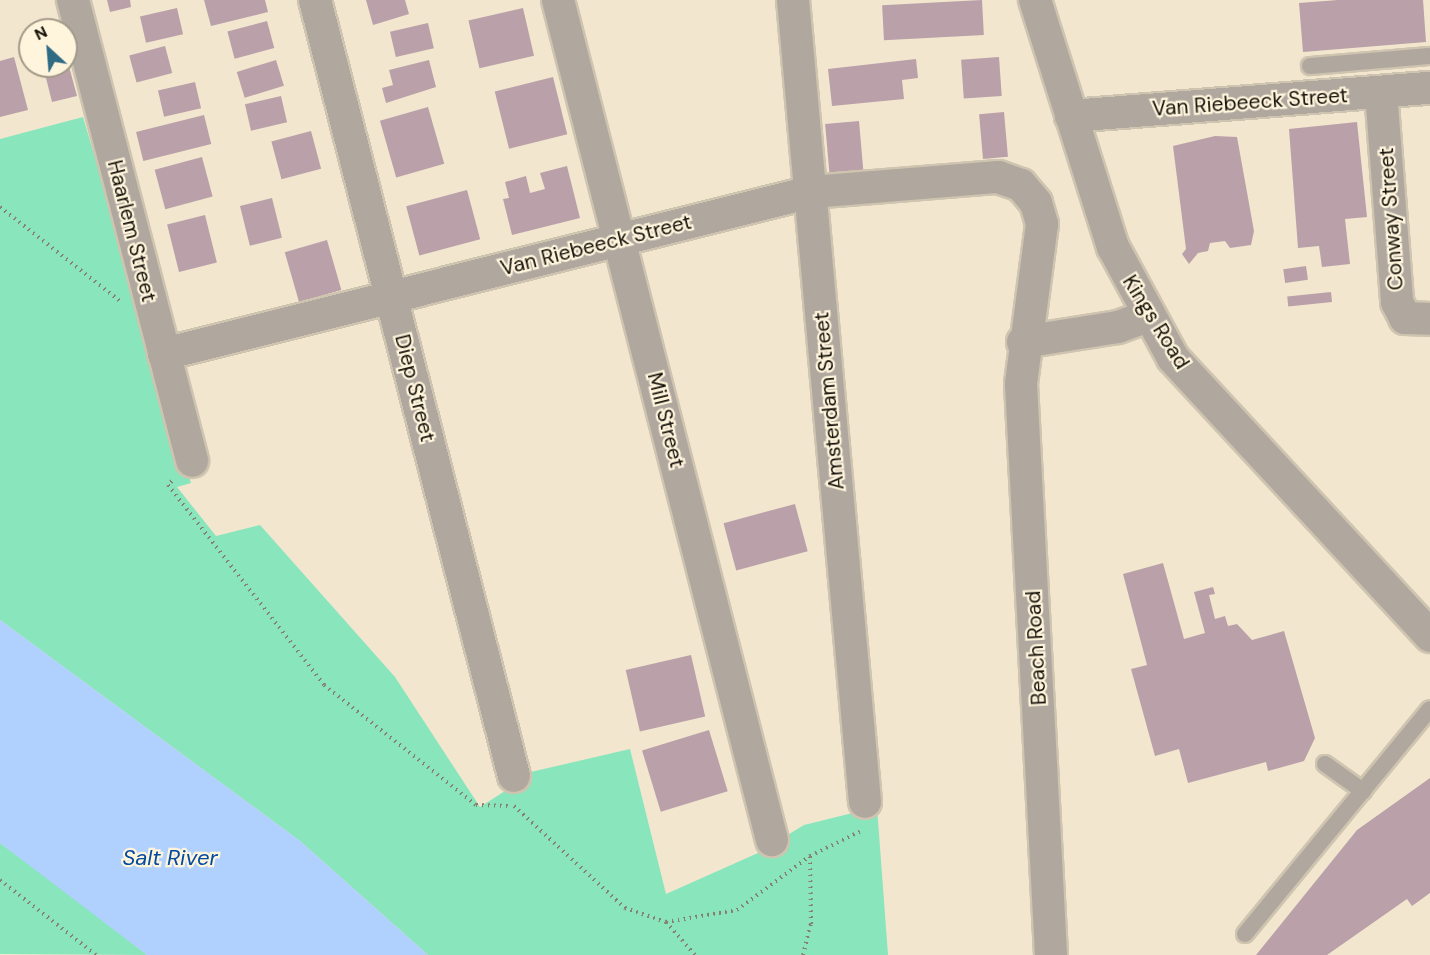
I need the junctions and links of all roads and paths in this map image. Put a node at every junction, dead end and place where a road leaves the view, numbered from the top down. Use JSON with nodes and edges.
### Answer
{"nodes":[{"id":1,"x":73,"y":0,"type":"edge"},
{"id":2,"x":315,"y":0,"type":"edge"},
{"id":3,"x":558,"y":0,"type":"edge"},
{"id":4,"x":793,"y":0,"type":"edge"},
{"id":5,"x":1035,"y":0,"type":"edge"},
{"id":6,"x":1430,"y":56,"type":"edge"},
{"id":7,"x":1310,"y":66,"type":"dead end"},
{"id":8,"x":1430,"y":88,"type":"edge"},
{"id":9,"x":1381,"y":92,"type":"junction"},
{"id":10,"x":1071,"y":116,"type":"junction"},
{"id":11,"x":811,"y":192,"type":"junction"},
{"id":12,"x":1030,"y":194,"type":"joint"},
{"id":13,"x":0,"y":207,"type":"edge"},
{"id":14,"x":620,"y":238,"type":"junction"},
{"id":15,"x":392,"y":296,"type":"junction"},
{"id":16,"x":153,"y":312,"type":"junction"},
{"id":17,"x":1148,"y":316,"type":"junction"},
{"id":18,"x":1430,"y":319,"type":"edge"},
{"id":19,"x":1023,"y":342,"type":"junction"},
{"id":20,"x":164,"y":354,"type":"junction"},
{"id":21,"x":192,"y":461,"type":"joint"},
{"id":22,"x":1430,"y":636,"type":"edge"},
{"id":23,"x":1430,"y":709,"type":"edge"},
{"id":24,"x":1325,"y":764,"type":"dead end"},
{"id":25,"x":514,"y":791,"type":"junction"},
{"id":26,"x":1363,"y":791,"type":"junction"},
{"id":27,"x":865,"y":802,"type":"joint"},
{"id":28,"x":772,"y":840,"type":"dead end"},
{"id":29,"x":810,"y":856,"type":"junction"},
{"id":30,"x":0,"y":880,"type":"edge"},
{"id":31,"x":666,"y":922,"type":"junction"},
{"id":32,"x":1245,"y":934,"type":"dead end"},
{"id":33,"x":96,"y":955,"type":"edge"},
{"id":34,"x":695,"y":955,"type":"edge"},
{"id":35,"x":803,"y":955,"type":"edge"},
{"id":36,"x":1051,"y":955,"type":"edge"}],
"edges":[{"from":1,"to":16,"type":"street","name":"Haarlem Street"},
{"from":2,"to":15,"type":"street","name":"Diep Street"},
{"from":3,"to":14,"type":"street","name":"Mill Street"},
{"from":4,"to":11,"type":"street","name":"Amsterdam Street"},
{"from":5,"to":10,"type":"street","name":"Kings Road"},
{"from":6,"to":7,"type":"lane"},
{"from":8,"to":9,"type":"street","name":"Van Riebeeck Street"},
{"from":9,"to":10,"type":"street","name":"Van Riebeeck Street"},
{"from":9,"to":18,"type":"street","name":"Conway Street"},
{"from":10,"to":17,"type":"street","name":"Kings Road"},
{"from":11,"to":12,"type":"street","name":"Van Riebeeck Street"},
{"from":11,"to":14,"type":"street","name":"Van Riebeeck Street"},
{"from":11,"to":27,"type":"street","name":"Amsterdam Street"},
{"from":12,"to":19,"type":"street","name":"Beach Road"},
{"from":13,"to":16,"type":"path"},
{"from":14,"to":15,"type":"street","name":"Van Riebeeck Street"},
{"from":14,"to":28,"type":"street","name":"Mill Street"},
{"from":15,"to":20,"type":"street","name":"Van Riebeeck Street"},
{"from":15,"to":25,"type":"street","name":"Diep Street"},
{"from":16,"to":20,"type":"street","name":"Haarlem Street"},
{"from":17,"to":19,"type":"street"},
{"from":17,"to":22,"type":"street","name":"Kings Road"},
{"from":19,"to":36,"type":"street","name":"Beach Road"},
{"from":20,"to":21,"type":"street","name":"Haarlem Street"},
{"from":21,"to":25,"type":"path"},
{"from":23,"to":26,"type":"lane"},
{"from":24,"to":26,"type":"lane"},
{"from":25,"to":31,"type":"path"},
{"from":26,"to":32,"type":"lane"},
{"from":27,"to":29,"type":"path"},
{"from":29,"to":31,"type":"path"},
{"from":29,"to":35,"type":"path"},
{"from":30,"to":33,"type":"path"},
{"from":31,"to":34,"type":"path"}]}
